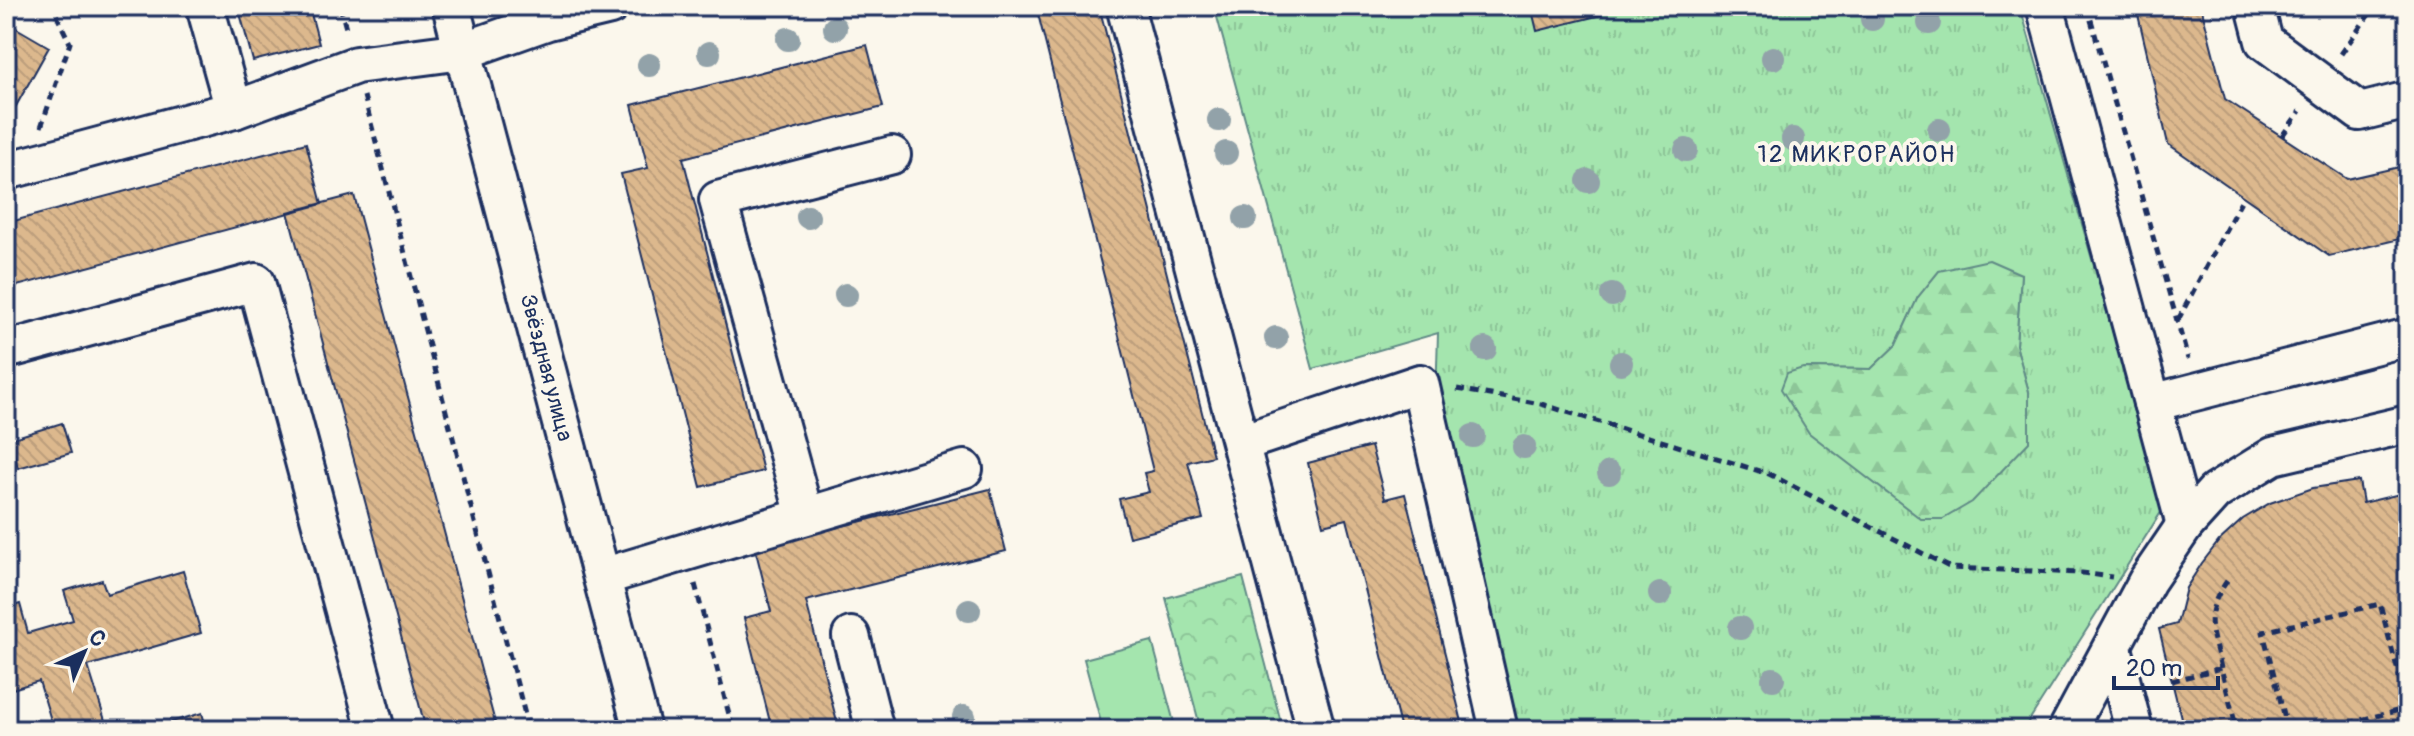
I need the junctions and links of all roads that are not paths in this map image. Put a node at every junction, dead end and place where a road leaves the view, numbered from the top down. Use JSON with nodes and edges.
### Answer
{"nodes":[{"id":1,"x":205,"y":6,"type":"edge"},
{"id":2,"x":451,"y":6,"type":"edge"},
{"id":3,"x":610,"y":6,"type":"edge"},
{"id":4,"x":1125,"y":6,"type":"edge"},
{"id":5,"x":2045,"y":6,"type":"edge"},
{"id":6,"x":2255,"y":6,"type":"edge"},
{"id":7,"x":463,"y":51,"type":"junction"},
{"id":8,"x":2408,"y":100,"type":"edge"},
{"id":9,"x":234,"y":110,"type":"junction"},
{"id":10,"x":892,"y":155,"type":"dead end"},
{"id":11,"x":17,"y":168,"type":"edge"},
{"id":12,"x":2408,"y":337,"type":"edge"},
{"id":13,"x":6,"y":350,"type":"edge"},
{"id":14,"x":2152,"y":403,"type":"junction"},
{"id":15,"x":2408,"y":424,"type":"edge"},
{"id":16,"x":1241,"y":443,"type":"junction"},
{"id":17,"x":964,"y":469,"type":"dead end"},
{"id":18,"x":805,"y":516,"type":"junction"},
{"id":19,"x":2185,"y":525,"type":"junction"},
{"id":20,"x":602,"y":577,"type":"junction"},
{"id":21,"x":851,"y":636,"type":"dead end"},
{"id":22,"x":2113,"y":648,"type":"junction"},
{"id":23,"x":376,"y":730,"type":"edge"},
{"id":24,"x":642,"y":730,"type":"edge"},
{"id":25,"x":875,"y":730,"type":"edge"},
{"id":26,"x":1316,"y":730,"type":"edge"},
{"id":27,"x":1499,"y":730,"type":"edge"},
{"id":28,"x":2067,"y":730,"type":"edge"},
{"id":29,"x":2134,"y":730,"type":"edge"}],
"edges":[{"from":1,"to":9,"type":"street"},
{"from":2,"to":7,"type":"street","name":"Звёздная улица"},
{"from":3,"to":7,"type":"street"},
{"from":4,"to":16,"type":"street"},
{"from":5,"to":14,"type":"street"},
{"from":6,"to":8,"type":"street"},
{"from":7,"to":9,"type":"street"},
{"from":7,"to":20,"type":"street","name":"Звёздная улица"},
{"from":9,"to":11,"type":"street"},
{"from":10,"to":18,"type":"street"},
{"from":12,"to":14,"type":"street"},
{"from":13,"to":23,"type":"street"},
{"from":14,"to":19,"type":"street"},
{"from":15,"to":19,"type":"street"},
{"from":16,"to":26,"type":"street"},
{"from":16,"to":27,"type":"street"},
{"from":17,"to":18,"type":"street"},
{"from":18,"to":20,"type":"street"},
{"from":19,"to":22,"type":"street"},
{"from":20,"to":24,"type":"street","name":"Звёздная улица"},
{"from":21,"to":25,"type":"street"},
{"from":22,"to":28,"type":"street"},
{"from":22,"to":29,"type":"street"}]}
